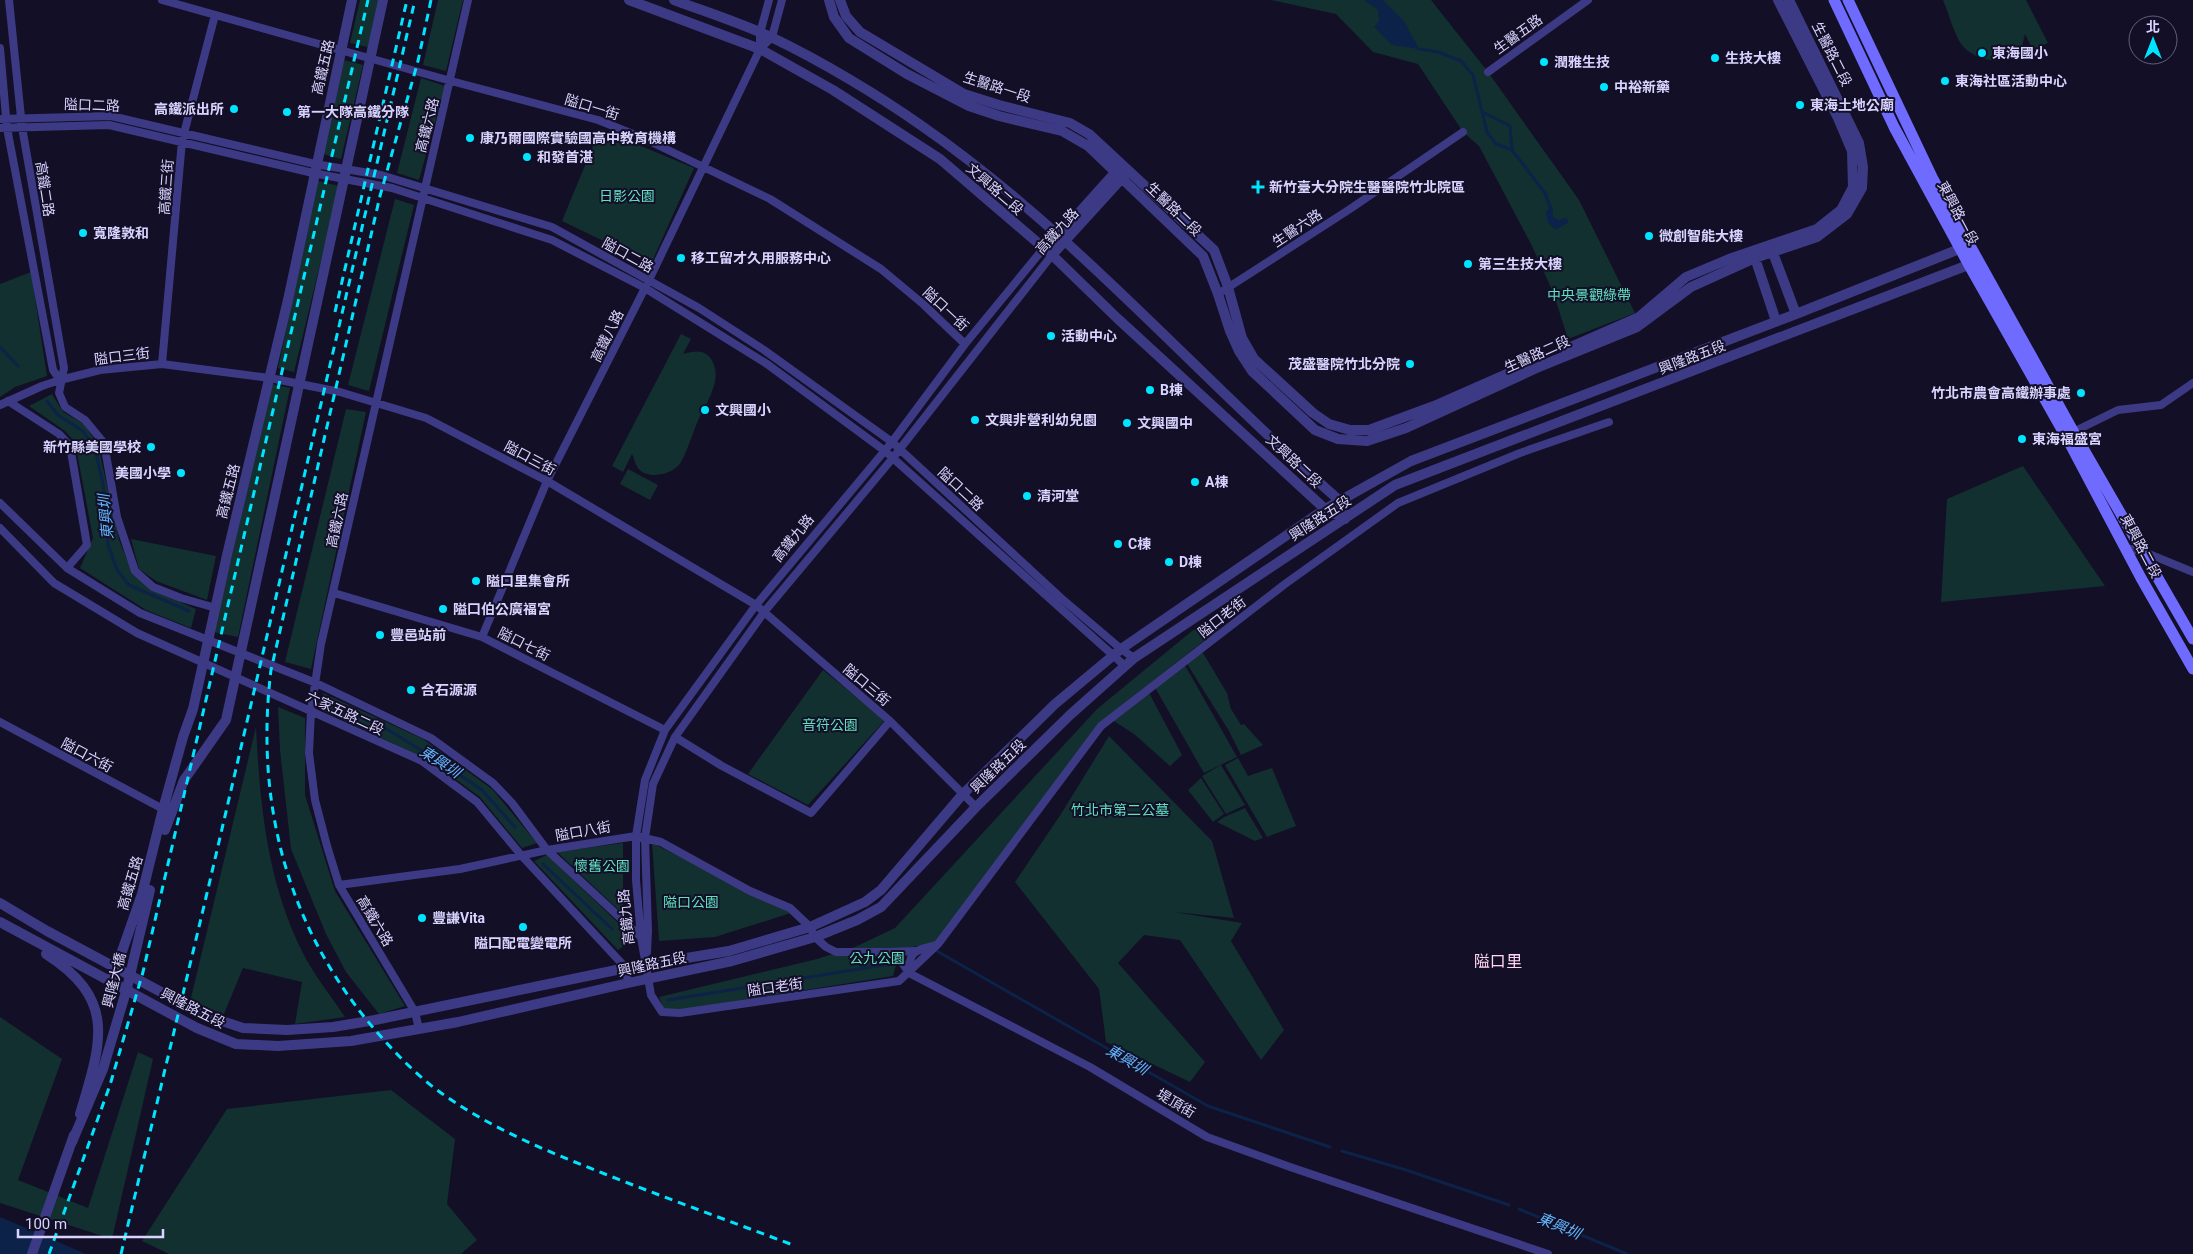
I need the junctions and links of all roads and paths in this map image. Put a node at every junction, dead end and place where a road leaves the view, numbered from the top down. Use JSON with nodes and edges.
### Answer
{"nodes":[{"id":1,"x":9,"y":0,"type":"edge"},
{"id":2,"x":162,"y":0,"type":"edge"},
{"id":3,"x":352,"y":0,"type":"edge"},
{"id":4,"x":383,"y":0,"type":"edge"},
{"id":5,"x":468,"y":0,"type":"edge"},
{"id":6,"x":629,"y":0,"type":"edge"},
{"id":7,"x":674,"y":0,"type":"edge"},
{"id":8,"x":770,"y":0,"type":"edge"},
{"id":9,"x":782,"y":0,"type":"edge"},
{"id":10,"x":828,"y":0,"type":"edge"},
{"id":11,"x":840,"y":0,"type":"edge"},
{"id":12,"x":1588,"y":0,"type":"edge"},
{"id":13,"x":1778,"y":0,"type":"edge"},
{"id":14,"x":1789,"y":0,"type":"edge"},
{"id":15,"x":1834,"y":0,"type":"edge"},
{"id":16,"x":1848,"y":0,"type":"edge"},
{"id":17,"x":215,"y":15,"type":"junction"},
{"id":18,"x":760,"y":33,"type":"junction"},
{"id":19,"x":772,"y":37,"type":"junction"},
{"id":20,"x":0,"y":48,"type":"edge"},
{"id":21,"x":760,"y":49,"type":"junction"},
{"id":22,"x":341,"y":50,"type":"junction"},
{"id":23,"x":370,"y":57,"type":"junction"},
{"id":24,"x":1488,"y":72,"type":"dead end"},
{"id":25,"x":450,"y":81,"type":"junction"},
{"id":26,"x":21,"y":117,"type":"junction"},
{"id":27,"x":3,"y":118,"type":"edge"},
{"id":28,"x":22,"y":127,"type":"junction"},
{"id":29,"x":3,"y":128,"type":"edge"},
{"id":30,"x":184,"y":132,"type":"junction"},
{"id":31,"x":1463,"y":132,"type":"dead end"},
{"id":32,"x":182,"y":141,"type":"junction"},
{"id":33,"x":704,"y":167,"type":"junction"},
{"id":34,"x":346,"y":168,"type":"junction"},
{"id":35,"x":314,"y":169,"type":"junction"},
{"id":36,"x":1123,"y":171,"type":"junction"},
{"id":37,"x":343,"y":179,"type":"junction"},
{"id":38,"x":394,"y":179,"type":"junction"},
{"id":39,"x":425,"y":187,"type":"junction"},
{"id":40,"x":392,"y":188,"type":"junction"},
{"id":41,"x":422,"y":198,"type":"junction"},
{"id":42,"x":1062,"y":239,"type":"junction"},
{"id":43,"x":1965,"y":246,"type":"junction"},
{"id":44,"x":1761,"y":247,"type":"junction"},
{"id":45,"x":1048,"y":252,"type":"junction"},
{"id":46,"x":1773,"y":253,"type":"junction"},
{"id":47,"x":1755,"y":258,"type":"junction"},
{"id":48,"x":1974,"y":263,"type":"junction"},
{"id":49,"x":649,"y":280,"type":"junction"},
{"id":50,"x":1228,"y":287,"type":"junction"},
{"id":51,"x":645,"y":288,"type":"junction"},
{"id":52,"x":1218,"y":294,"type":"junction"},
{"id":53,"x":1796,"y":314,"type":"junction"},
{"id":54,"x":1776,"y":321,"type":"junction"},
{"id":55,"x":965,"y":344,"type":"junction"},
{"id":56,"x":162,"y":364,"type":"junction"},
{"id":57,"x":270,"y":378,"type":"junction"},
{"id":58,"x":60,"y":380,"type":"junction"},
{"id":59,"x":2193,"y":383,"type":"edge"},
{"id":60,"x":299,"y":385,"type":"junction"},
{"id":61,"x":8,"y":401,"type":"junction"},
{"id":62,"x":376,"y":402,"type":"junction"},
{"id":63,"x":0,"y":405,"type":"edge"},
{"id":64,"x":1609,"y":422,"type":"dead end"},
{"id":65,"x":2069,"y":434,"type":"junction"},
{"id":66,"x":892,"y":442,"type":"junction"},
{"id":67,"x":900,"y":450,"type":"junction"},
{"id":68,"x":884,"y":451,"type":"junction"},
{"id":69,"x":892,"y":459,"type":"junction"},
{"id":70,"x":547,"y":481,"type":"junction"},
{"id":71,"x":1340,"y":502,"type":"junction"},
{"id":72,"x":0,"y":503,"type":"edge"},
{"id":73,"x":1325,"y":509,"type":"junction"},
{"id":74,"x":1345,"y":518,"type":"junction"},
{"id":75,"x":0,"y":528,"type":"edge"},
{"id":76,"x":2125,"y":548,"type":"junction"},
{"id":77,"x":2144,"y":552,"type":"junction"},
{"id":78,"x":67,"y":568,"type":"junction"},
{"id":79,"x":2193,"y":572,"type":"edge"},
{"id":80,"x":334,"y":593,"type":"junction"},
{"id":81,"x":756,"y":605,"type":"junction"},
{"id":82,"x":216,"y":608,"type":"junction"},
{"id":83,"x":765,"y":611,"type":"junction"},
{"id":84,"x":482,"y":637,"type":"junction"},
{"id":85,"x":2193,"y":639,"type":"edge"},
{"id":86,"x":209,"y":642,"type":"junction"},
{"id":87,"x":241,"y":652,"type":"junction"},
{"id":88,"x":1117,"y":652,"type":"junction"},
{"id":89,"x":1134,"y":658,"type":"junction"},
{"id":90,"x":204,"y":663,"type":"junction"},
{"id":91,"x":1125,"y":666,"type":"junction"},
{"id":92,"x":2193,"y":668,"type":"edge"},
{"id":93,"x":236,"y":677,"type":"junction"},
{"id":94,"x":316,"y":683,"type":"junction"},
{"id":95,"x":311,"y":711,"type":"junction"},
{"id":96,"x":890,"y":721,"type":"junction"},
{"id":97,"x":0,"y":722,"type":"edge"},
{"id":98,"x":665,"y":730,"type":"junction"},
{"id":99,"x":675,"y":737,"type":"junction"},
{"id":100,"x":962,"y":795,"type":"junction"},
{"id":101,"x":976,"y":807,"type":"junction"},
{"id":102,"x":163,"y":809,"type":"junction"},
{"id":103,"x":636,"y":836,"type":"junction"},
{"id":104,"x":645,"y":838,"type":"junction"},
{"id":105,"x":546,"y":850,"type":"junction"},
{"id":106,"x":521,"y":855,"type":"junction"},
{"id":107,"x":339,"y":885,"type":"junction"},
{"id":108,"x":0,"y":903,"type":"edge"},
{"id":109,"x":0,"y":922,"type":"edge"},
{"id":110,"x":810,"y":927,"type":"junction"},
{"id":111,"x":3,"y":930,"type":"edge"},
{"id":112,"x":641,"y":937,"type":"junction"},
{"id":113,"x":815,"y":937,"type":"junction"},
{"id":114,"x":938,"y":944,"type":"junction"},
{"id":115,"x":916,"y":950,"type":"junction"},
{"id":116,"x":885,"y":952,"type":"junction"},
{"id":117,"x":646,"y":964,"type":"junction"},
{"id":118,"x":117,"y":967,"type":"junction"},
{"id":119,"x":626,"y":968,"type":"junction"},
{"id":120,"x":909,"y":973,"type":"junction"},
{"id":121,"x":648,"y":979,"type":"junction"},
{"id":122,"x":628,"y":982,"type":"junction"},
{"id":123,"x":112,"y":983,"type":"junction"},
{"id":124,"x":414,"y":1012,"type":"junction"},
{"id":125,"x":419,"y":1029,"type":"junction"},
{"id":126,"x":72,"y":1142,"type":"junction"},
{"id":127,"x":32,"y":1254,"type":"edge"},
{"id":128,"x":1548,"y":1254,"type":"edge"}],
"edges":[{"from":1,"to":26,"type":"street","name":"高鐵二路"},
{"from":2,"to":17,"type":"street","name":"隘口一街"},
{"from":3,"to":22,"type":"street","name":"高鐵五路"},
{"from":4,"to":23,"type":"street"},
{"from":5,"to":25,"type":"street","name":"高鐵六路"},
{"from":6,"to":21,"type":"street","name":"文興路二段"},
{"from":7,"to":18,"type":"street","name":"文興路二段"},
{"from":8,"to":18,"type":"street","name":"高鐵八路"},
{"from":9,"to":19,"type":"street","name":"高鐵八路"},
{"from":10,"to":36,"type":"street","name":"生醫路一段"},
{"from":11,"to":36,"type":"street","name":"生醫路一段"},
{"from":12,"to":24,"type":"street","name":"生醫五路"},
{"from":13,"to":44,"type":"street","name":"生醫路二段"},
{"from":14,"to":46,"type":"street","name":"生醫路二段"},
{"from":15,"to":43,"type":"main road","name":"東興路一段"},
{"from":16,"to":43,"type":"main road","name":"東興路一段"},
{"from":17,"to":22,"type":"street","name":"隘口一街"},
{"from":17,"to":30,"type":"street","name":"高鐵三街"},
{"from":18,"to":19,"type":"street","name":"文興路二段"},
{"from":18,"to":21,"type":"street","name":"高鐵八路"},
{"from":19,"to":21,"type":"street","name":"高鐵八路"},
{"from":19,"to":42,"type":"street","name":"文興路二段"},
{"from":20,"to":27,"type":"street","name":"高鐵二路"},
{"from":21,"to":33,"type":"street","name":"高鐵八路"},
{"from":21,"to":45,"type":"street","name":"文興路二段"},
{"from":22,"to":23,"type":"street","name":"隘口一街"},
{"from":22,"to":35,"type":"street","name":"高鐵五路"},
{"from":23,"to":25,"type":"street","name":"隘口一街"},
{"from":23,"to":34,"type":"street"},
{"from":25,"to":33,"type":"street","name":"隘口一街"},
{"from":25,"to":39,"type":"street","name":"高鐵六路"},
{"from":26,"to":27,"type":"street","name":"隘口二路"},
{"from":26,"to":28,"type":"street","name":"高鐵二路"},
{"from":26,"to":30,"type":"street","name":"隘口二路"},
{"from":27,"to":29,"type":"street","name":"高鐵二路"},
{"from":28,"to":29,"type":"street","name":"隘口二路"},
{"from":28,"to":32,"type":"street","name":"隘口二路"},
{"from":28,"to":58,"type":"street","name":"高鐵二路"},
{"from":29,"to":58,"type":"street","name":"高鐵二路"},
{"from":30,"to":32,"type":"street","name":"高鐵三街"},
{"from":30,"to":35,"type":"street","name":"隘口二路"},
{"from":31,"to":50,"type":"street","name":"生醫六路"},
{"from":32,"to":35,"type":"street","name":"隘口二路"},
{"from":32,"to":56,"type":"street","name":"高鐵三街"},
{"from":33,"to":49,"type":"street","name":"高鐵八路"},
{"from":33,"to":55,"type":"street","name":"隘口一街"},
{"from":34,"to":35,"type":"street","name":"隘口二路"},
{"from":34,"to":37,"type":"street"},
{"from":34,"to":38,"type":"street","name":"隘口二路"},
{"from":35,"to":37,"type":"street","name":"隘口二路"},
{"from":35,"to":57,"type":"street","name":"高鐵五路"},
{"from":36,"to":42,"type":"street","name":"高鐵九路"},
{"from":36,"to":50,"type":"street","name":"生醫路二段"},
{"from":36,"to":52,"type":"street","name":"生醫路二段"},
{"from":37,"to":40,"type":"street","name":"隘口二路"},
{"from":37,"to":60,"type":"street"},
{"from":38,"to":39,"type":"street","name":"隘口二路"},
{"from":38,"to":40,"type":"street"},
{"from":39,"to":41,"type":"street","name":"高鐵六路"},
{"from":39,"to":49,"type":"street","name":"隘口二路"},
{"from":40,"to":41,"type":"street","name":"隘口二路"},
{"from":41,"to":51,"type":"street","name":"隘口二路"},
{"from":41,"to":62,"type":"street","name":"高鐵六路"},
{"from":42,"to":45,"type":"street","name":"高鐵九路"},
{"from":42,"to":71,"type":"street","name":"文興路二段"},
{"from":43,"to":48,"type":"main road","name":"東興路一段"},
{"from":43,"to":53,"type":"street","name":"興隆路五段"},
{"from":44,"to":46,"type":"street"},
{"from":44,"to":47,"type":"street"},
{"from":44,"to":50,"type":"street","name":"生醫路二段"},
{"from":45,"to":55,"type":"street","name":"高鐵九路"},
{"from":45,"to":67,"type":"street","name":"高鐵九路"},
{"from":45,"to":73,"type":"street","name":"文興路二段"},
{"from":46,"to":47,"type":"street","name":"生醫路二段"},
{"from":46,"to":53,"type":"street"},
{"from":47,"to":52,"type":"street","name":"生醫路二段"},
{"from":47,"to":54,"type":"street"},
{"from":48,"to":65,"type":"main road","name":"東興路一段"},
{"from":48,"to":74,"type":"street","name":"興隆路五段"},
{"from":49,"to":51,"type":"street","name":"高鐵八路"},
{"from":49,"to":66,"type":"street","name":"隘口二路"},
{"from":50,"to":52,"type":"street","name":"生醫六路"},
{"from":51,"to":68,"type":"street","name":"隘口二路"},
{"from":51,"to":70,"type":"street","name":"高鐵八路"},
{"from":53,"to":54,"type":"street","name":"興隆路五段"},
{"from":54,"to":71,"type":"street","name":"興隆路五段"},
{"from":55,"to":66,"type":"street","name":"高鐵九路"},
{"from":56,"to":57,"type":"street","name":"隘口三街"},
{"from":56,"to":58,"type":"street","name":"隘口三街"},
{"from":57,"to":60,"type":"street","name":"隘口三街"},
{"from":57,"to":82,"type":"street","name":"高鐵五路"},
{"from":58,"to":61,"type":"street","name":"隘口三街"},
{"from":58,"to":82,"type":"street","name":"高鐵二路"},
{"from":59,"to":65,"type":"street"},
{"from":60,"to":62,"type":"street","name":"隘口三街"},
{"from":60,"to":87,"type":"street"},
{"from":61,"to":63,"type":"street","name":"隘口三街"},
{"from":61,"to":78,"type":"street"},
{"from":62,"to":70,"type":"street","name":"隘口三街"},
{"from":62,"to":80,"type":"street","name":"高鐵六路"},
{"from":64,"to":114,"type":"street","name":"隘口老街"},
{"from":65,"to":76,"type":"main road","name":"東興路二段"},
{"from":65,"to":77,"type":"main road","name":"東興路二段"},
{"from":66,"to":67,"type":"street","name":"隘口二路"},
{"from":66,"to":68,"type":"street","name":"高鐵九路"},
{"from":67,"to":69,"type":"street","name":"高鐵九路"},
{"from":67,"to":88,"type":"street","name":"隘口二路"},
{"from":68,"to":69,"type":"street","name":"隘口二路"},
{"from":68,"to":81,"type":"street","name":"高鐵九路"},
{"from":69,"to":83,"type":"street","name":"高鐵九路"},
{"from":69,"to":88,"type":"street","name":"隘口二路"},
{"from":70,"to":81,"type":"street","name":"隘口三街"},
{"from":70,"to":84,"type":"street","name":"高鐵八路"},
{"from":71,"to":73,"type":"street","name":"興隆路五段"},
{"from":71,"to":74,"type":"street","name":"文興路二段"},
{"from":72,"to":78,"type":"street","name":"六家五路二段"},
{"from":73,"to":74,"type":"street","name":"文興路二段"},
{"from":73,"to":88,"type":"street","name":"興隆路五段"},
{"from":74,"to":89,"type":"street","name":"興隆路五段"},
{"from":75,"to":90,"type":"street","name":"六家五路二段"},
{"from":76,"to":77,"type":"street"},
{"from":76,"to":92,"type":"main road","name":"東興路二段"},
{"from":77,"to":79,"type":"street"},
{"from":77,"to":85,"type":"main road","name":"東興路二段"},
{"from":78,"to":86,"type":"street","name":"六家五路二段"},
{"from":80,"to":84,"type":"street","name":"隘口七街"},
{"from":80,"to":94,"type":"street","name":"高鐵六路"},
{"from":81,"to":83,"type":"street","name":"隘口三街"},
{"from":81,"to":98,"type":"street","name":"高鐵九路"},
{"from":82,"to":86,"type":"street","name":"高鐵五路"},
{"from":83,"to":96,"type":"street","name":"隘口三街"},
{"from":83,"to":99,"type":"street","name":"高鐵九路"},
{"from":84,"to":98,"type":"street","name":"隘口七街"},
{"from":86,"to":87,"type":"street","name":"六家五路二段"},
{"from":86,"to":90,"type":"street","name":"高鐵五路"},
{"from":87,"to":93,"type":"street"},
{"from":87,"to":94,"type":"street","name":"六家五路二段"},
{"from":88,"to":89,"type":"street","name":"隘口二路"},
{"from":88,"to":91,"type":"street","name":"隘口二路"},
{"from":88,"to":100,"type":"street","name":"興隆路五段"},
{"from":89,"to":91,"type":"street","name":"興隆路五段"},
{"from":90,"to":93,"type":"street","name":"六家五路二段"},
{"from":90,"to":102,"type":"street","name":"高鐵五路"},
{"from":91,"to":101,"type":"street","name":"興隆路五段"},
{"from":93,"to":95,"type":"street","name":"六家五路二段"},
{"from":93,"to":126,"type":"street","name":"興隆大橋","bridge":true},
{"from":94,"to":95,"type":"street","name":"高鐵六路"},
{"from":94,"to":105,"type":"street","name":"六家五路二段"},
{"from":95,"to":106,"type":"street","name":"六家五路二段"},
{"from":95,"to":107,"type":"street","name":"高鐵六路"},
{"from":96,"to":99,"type":"street"},
{"from":96,"to":100,"type":"street","name":"隘口三街"},
{"from":97,"to":102,"type":"street","name":"隘口六街"},
{"from":98,"to":103,"type":"street","name":"高鐵九路"},
{"from":99,"to":104,"type":"street","name":"高鐵九路"},
{"from":100,"to":101,"type":"street","name":"隘口三街"},
{"from":100,"to":110,"type":"street","name":"興隆路五段"},
{"from":101,"to":113,"type":"street","name":"興隆路五段"},
{"from":102,"to":118,"type":"street","name":"高鐵五路"},
{"from":103,"to":104,"type":"street","name":"隘口八街"},
{"from":103,"to":105,"type":"street","name":"隘口八街"},
{"from":103,"to":112,"type":"street","name":"高鐵九路"},
{"from":104,"to":110,"type":"street","name":"隘口八街"},
{"from":104,"to":117,"type":"street","name":"高鐵九路"},
{"from":105,"to":106,"type":"street","name":"隘口八街"},
{"from":105,"to":112,"type":"street","name":"六家五路二段"},
{"from":106,"to":107,"type":"street","name":"隘口八街"},
{"from":106,"to":119,"type":"street","name":"六家五路二段"},
{"from":107,"to":124,"type":"street","name":"高鐵六路"},
{"from":108,"to":118,"type":"street","name":"興隆路五段"},
{"from":109,"to":123,"type":"street","name":"興隆路五段"},
{"from":110,"to":113,"type":"street","name":"隘口八街"},
{"from":110,"to":117,"type":"street","name":"興隆路五段"},
{"from":111,"to":126,"type":"street","name":"興隆大橋","bridge":true},
{"from":112,"to":117,"type":"street","name":"高鐵九路"},
{"from":113,"to":116,"type":"street"},
{"from":113,"to":121,"type":"street","name":"興隆路五段"},
{"from":114,"to":115,"type":"street"},
{"from":114,"to":120,"type":"street","name":"隘口老街"},
{"from":115,"to":116,"type":"street"},
{"from":115,"to":120,"type":"street"},
{"from":116,"to":120,"type":"street","name":"堤頂街"},
{"from":117,"to":119,"type":"street","name":"興隆路五段"},
{"from":117,"to":121,"type":"street","name":"隘口老街"},
{"from":118,"to":123,"type":"street","name":"高鐵五路"},
{"from":118,"to":124,"type":"street","name":"興隆路五段"},
{"from":119,"to":122,"type":"street"},
{"from":119,"to":124,"type":"street","name":"興隆路五段"},
{"from":120,"to":121,"type":"street","name":"隘口老街"},
{"from":120,"to":128,"type":"street","name":"堤頂街"},
{"from":121,"to":122,"type":"street","name":"興隆路五段"},
{"from":122,"to":125,"type":"street","name":"興隆路五段"},
{"from":123,"to":125,"type":"street","name":"興隆路五段"},
{"from":124,"to":125,"type":"street","name":"高鐵六路"},
{"from":126,"to":127,"type":"street","name":"興隆大橋"}]}
